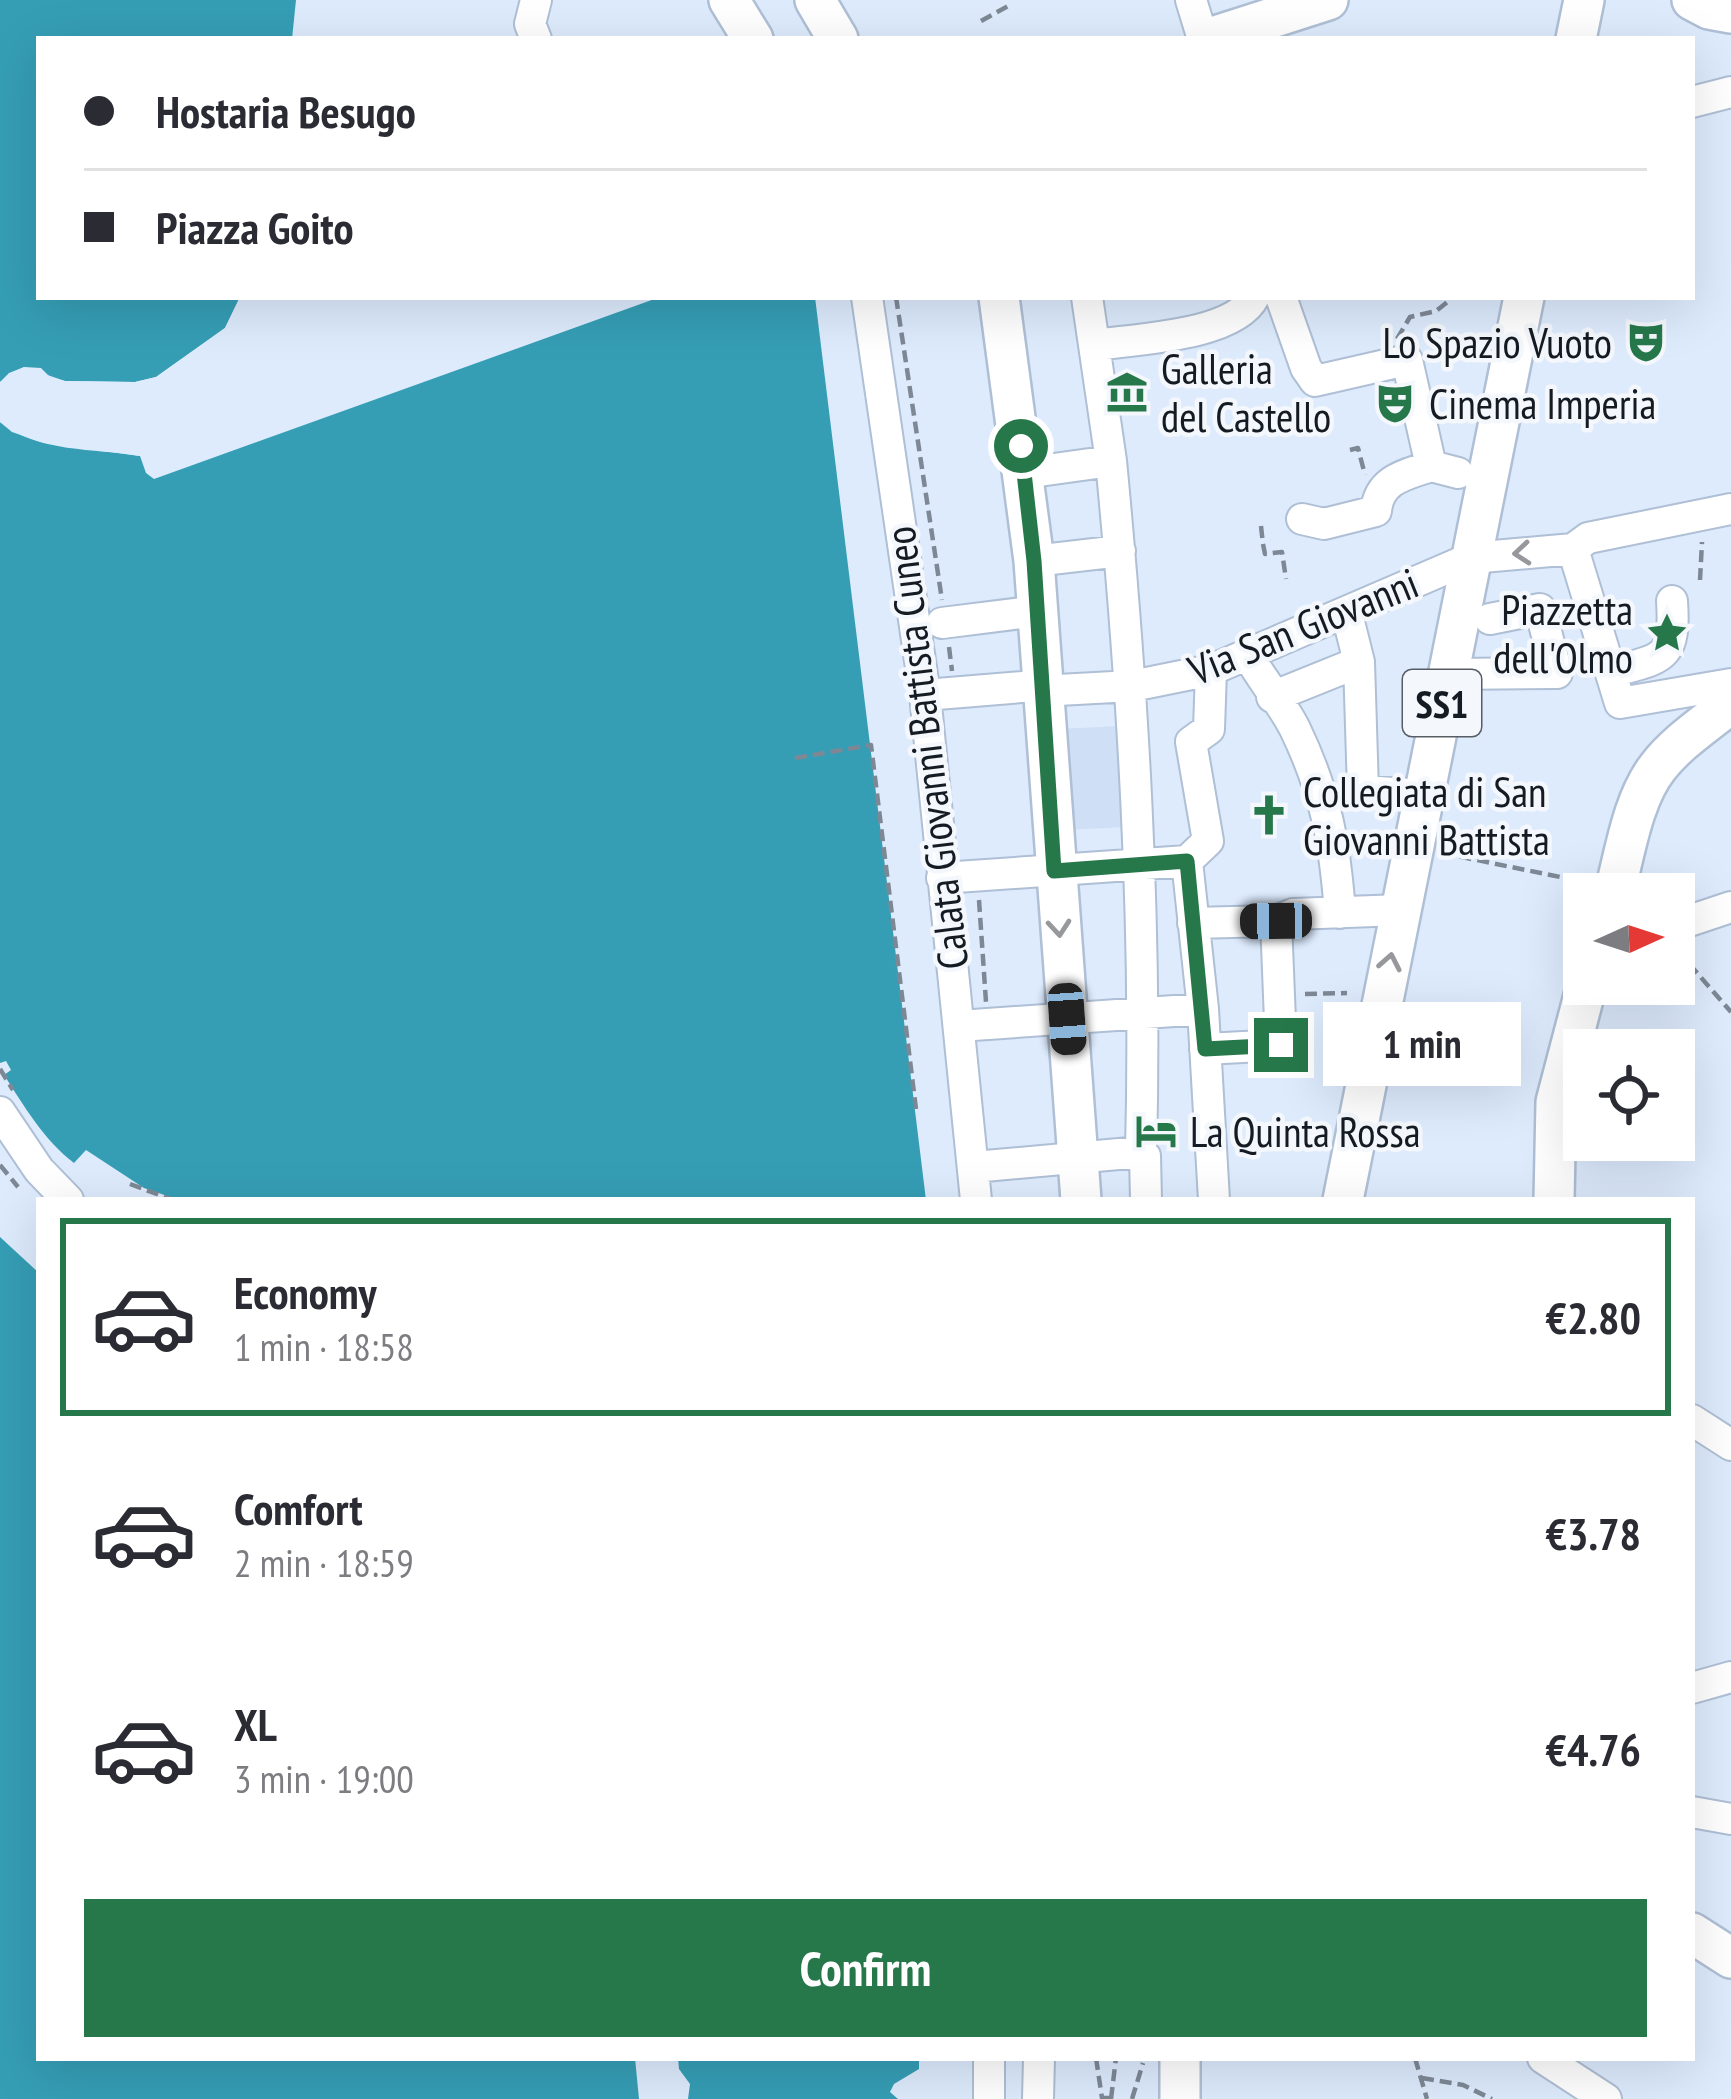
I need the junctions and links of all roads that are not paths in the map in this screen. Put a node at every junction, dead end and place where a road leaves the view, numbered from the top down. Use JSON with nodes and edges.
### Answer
{"nodes":[{"id":1,"x":536,"y":0,"type":"edge"},
{"id":2,"x":729,"y":0,"type":"edge"},
{"id":3,"x":815,"y":0,"type":"edge"},
{"id":4,"x":1191,"y":0,"type":"edge"},
{"id":5,"x":1328,"y":0,"type":"edge"},
{"id":6,"x":1584,"y":0,"type":"edge"},
{"id":7,"x":1692,"y":0,"type":"edge"},
{"id":8,"x":1731,"y":13,"type":"edge"},
{"id":9,"x":535,"y":36,"type":"edge"},
{"id":10,"x":751,"y":36,"type":"edge"},
{"id":11,"x":836,"y":36,"type":"edge"},
{"id":12,"x":1204,"y":36,"type":"edge"},
{"id":13,"x":1214,"y":36,"type":"edge"},
{"id":14,"x":1577,"y":36,"type":"edge"},
{"id":15,"x":1731,"y":92,"type":"edge"},
{"id":16,"x":1695,"y":101,"type":"edge"},
{"id":17,"x":867,"y":300,"type":"edge"},
{"id":18,"x":999,"y":300,"type":"edge"},
{"id":19,"x":1088,"y":300,"type":"edge"},
{"id":20,"x":1252,"y":300,"type":"edge"},
{"id":21,"x":1282,"y":300,"type":"edge"},
{"id":22,"x":1523,"y":300,"type":"edge"},
{"id":23,"x":1095,"y":345,"type":"junction"},
{"id":24,"x":1111,"y":461,"type":"junction"},
{"id":25,"x":1025,"y":473,"type":"junction"},
{"id":26,"x":1463,"y":473,"type":"junction"},
{"id":27,"x":1731,"y":509,"type":"edge"},
{"id":28,"x":1313,"y":522,"type":"dead end"},
{"id":29,"x":1573,"y":549,"type":"junction"},
{"id":30,"x":1120,"y":551,"type":"junction"},
{"id":31,"x":1472,"y":558,"type":"junction"},
{"id":32,"x":1034,"y":561,"type":"junction"},
{"id":33,"x":1672,"y":602,"type":"dead end"},
{"id":34,"x":1038,"y":611,"type":"junction"},
{"id":35,"x":1347,"y":614,"type":"junction"},
{"id":36,"x":944,"y":623,"type":"road end"},
{"id":37,"x":1249,"y":657,"type":"junction"},
{"id":38,"x":1359,"y":662,"type":"junction"},
{"id":39,"x":1210,"y":670,"type":"junction"},
{"id":40,"x":1611,"y":672,"type":"junction"},
{"id":41,"x":1464,"y":674,"type":"junction"},
{"id":42,"x":1130,"y":683,"type":"junction"},
{"id":43,"x":1731,"y":684,"type":"edge"},
{"id":44,"x":1046,"y":687,"type":"junction"},
{"id":45,"x":926,"y":695,"type":"junction"},
{"id":46,"x":1731,"y":703,"type":"edge"},
{"id":47,"x":1278,"y":707,"type":"junction"},
{"id":48,"x":1424,"y":795,"type":"junction"},
{"id":49,"x":1187,"y":861,"type":"junction"},
{"id":50,"x":1138,"y":863,"type":"junction"},
{"id":51,"x":1054,"y":871,"type":"junction"},
{"id":52,"x":1612,"y":873,"type":"edge"},
{"id":53,"x":942,"y":878,"type":"junction"},
{"id":54,"x":1731,"y":907,"type":"edge"},
{"id":55,"x":1401,"y":910,"type":"junction"},
{"id":56,"x":1340,"y":913,"type":"junction"},
{"id":57,"x":1695,"y":919,"type":"edge"},
{"id":58,"x":1276,"y":921,"type":"junction"},
{"id":59,"x":1193,"y":923,"type":"junction"},
{"id":60,"x":1582,"y":1005,"type":"edge"},
{"id":61,"x":1203,"y":1009,"type":"junction"},
{"id":62,"x":1144,"y":1012,"type":"junction"},
{"id":63,"x":1067,"y":1019,"type":"junction"},
{"id":64,"x":959,"y":1026,"type":"junction"},
{"id":65,"x":1205,"y":1049,"type":"junction"},
{"id":66,"x":0,"y":1112,"type":"edge"},
{"id":67,"x":1141,"y":1152,"type":"junction"},
{"id":68,"x":1078,"y":1159,"type":"junction"},
{"id":69,"x":974,"y":1167,"type":"junction"},
{"id":70,"x":65,"y":1197,"type":"edge"},
{"id":71,"x":976,"y":1197,"type":"edge"},
{"id":72,"x":1081,"y":1197,"type":"edge"},
{"id":73,"x":1146,"y":1197,"type":"edge"},
{"id":74,"x":1214,"y":1197,"type":"edge"},
{"id":75,"x":1343,"y":1197,"type":"edge"},
{"id":76,"x":1554,"y":1197,"type":"edge"},
{"id":77,"x":1695,"y":1422,"type":"edge"},
{"id":78,"x":1731,"y":1445,"type":"edge"},
{"id":79,"x":1731,"y":1677,"type":"edge"},
{"id":80,"x":1695,"y":1687,"type":"edge"},
{"id":81,"x":1695,"y":1813,"type":"edge"},
{"id":82,"x":1731,"y":1819,"type":"edge"},
{"id":83,"x":1695,"y":1935,"type":"edge"},
{"id":84,"x":1731,"y":1958,"type":"edge"},
{"id":85,"x":989,"y":2061,"type":"edge"},
{"id":86,"x":1039,"y":2061,"type":"edge"},
{"id":87,"x":1162,"y":2061,"type":"edge"},
{"id":88,"x":1548,"y":2061,"type":"edge"},
{"id":89,"x":988,"y":2099,"type":"edge"},
{"id":90,"x":1038,"y":2099,"type":"edge"},
{"id":91,"x":1180,"y":2099,"type":"edge"},
{"id":92,"x":1606,"y":2099,"type":"edge"}],
"edges":[{"from":1,"to":9,"type":"street"},
{"from":2,"to":10,"type":"main road"},
{"from":3,"to":11,"type":"main road"},
{"from":4,"to":12,"type":"street"},
{"from":5,"to":13,"type":"main road"},
{"from":6,"to":14,"type":"main road"},
{"from":7,"to":8,"type":"main road"},
{"from":15,"to":16,"type":"street"},
{"from":17,"to":45,"type":"street","name":"Calata Giovanni Battista Cuneo"},
{"from":18,"to":25,"type":"main road"},
{"from":19,"to":23,"type":"street"},
{"from":20,"to":23,"type":"street"},
{"from":21,"to":26,"type":"street"},
{"from":22,"to":26,"type":"main road","number":"SS1"},
{"from":23,"to":24,"type":"street"},
{"from":24,"to":25,"type":"street"},
{"from":24,"to":30,"type":"street"},
{"from":25,"to":32,"type":"main road"},
{"from":26,"to":28,"type":"street"},
{"from":26,"to":31,"type":"main road","number":"SS1"},
{"from":27,"to":29,"type":"street","name":"Via San Giovanni"},
{"from":29,"to":31,"type":"street","name":"Via San Giovanni","one_way":true},
{"from":29,"to":40,"type":"street"},
{"from":30,"to":32,"type":"street"},
{"from":30,"to":42,"type":"street"},
{"from":31,"to":35,"type":"street","name":"Via San Giovanni"},
{"from":31,"to":41,"type":"main road","number":"SS1"},
{"from":32,"to":34,"type":"main road"},
{"from":33,"to":40,"type":"street"},
{"from":34,"to":36,"type":"street"},
{"from":34,"to":44,"type":"main road"},
{"from":35,"to":37,"type":"street","name":"Via San Giovanni"},
{"from":35,"to":38,"type":"street"},
{"from":37,"to":39,"type":"street","name":"Via San Giovanni"},
{"from":37,"to":47,"type":"street"},
{"from":38,"to":47,"type":"street"},
{"from":38,"to":48,"type":"street"},
{"from":39,"to":42,"type":"street","name":"Via San Giovanni"},
{"from":39,"to":49,"type":"street"},
{"from":40,"to":43,"type":"street"},
{"from":41,"to":41,"type":"street"},
{"from":41,"to":48,"type":"main road","number":"SS1"},
{"from":42,"to":44,"type":"street","name":"Via San Giovanni"},
{"from":42,"to":50,"type":"street"},
{"from":44,"to":45,"type":"street","name":"Via San Giovanni"},
{"from":44,"to":51,"type":"main road"},
{"from":45,"to":53,"type":"street","name":"Calata Giovanni Battista Cuneo"},
{"from":46,"to":52,"type":"main road"},
{"from":47,"to":56,"type":"street"},
{"from":48,"to":55,"type":"main road","number":"SS1"},
{"from":49,"to":50,"type":"street"},
{"from":49,"to":59,"type":"street"},
{"from":50,"to":51,"type":"street"},
{"from":50,"to":62,"type":"street"},
{"from":51,"to":53,"type":"street"},
{"from":51,"to":63,"type":"main road","one_way":true},
{"from":53,"to":64,"type":"street","name":"Calata Giovanni Battista Cuneo"},
{"from":54,"to":57,"type":"street"},
{"from":55,"to":56,"type":"street"},
{"from":75,"to":55,"type":"main road","number":"SS1","one_way":true},
{"from":56,"to":58,"type":"street"},
{"from":58,"to":59,"type":"street"},
{"from":58,"to":65,"type":"street"},
{"from":59,"to":61,"type":"street"},
{"from":60,"to":76,"type":"main road"},
{"from":61,"to":62,"type":"street"},
{"from":61,"to":65,"type":"street"},
{"from":62,"to":63,"type":"street"},
{"from":62,"to":67,"type":"street"},
{"from":63,"to":64,"type":"street"},
{"from":63,"to":68,"type":"main road"},
{"from":64,"to":69,"type":"street","name":"Calata Giovanni Battista Cuneo"},
{"from":65,"to":74,"type":"street"},
{"from":66,"to":70,"type":"street"},
{"from":67,"to":68,"type":"street"},
{"from":67,"to":73,"type":"street"},
{"from":68,"to":69,"type":"street"},
{"from":68,"to":72,"type":"main road"},
{"from":69,"to":71,"type":"street","name":"Calata Giovanni Battista Cuneo"},
{"from":77,"to":78,"type":"street"},
{"from":79,"to":80,"type":"street"},
{"from":81,"to":82,"type":"street"},
{"from":83,"to":84,"type":"main road"},
{"from":85,"to":89,"type":"street"},
{"from":86,"to":90,"type":"street"},
{"from":87,"to":91,"type":"main road"},
{"from":88,"to":92,"type":"street"}]}
